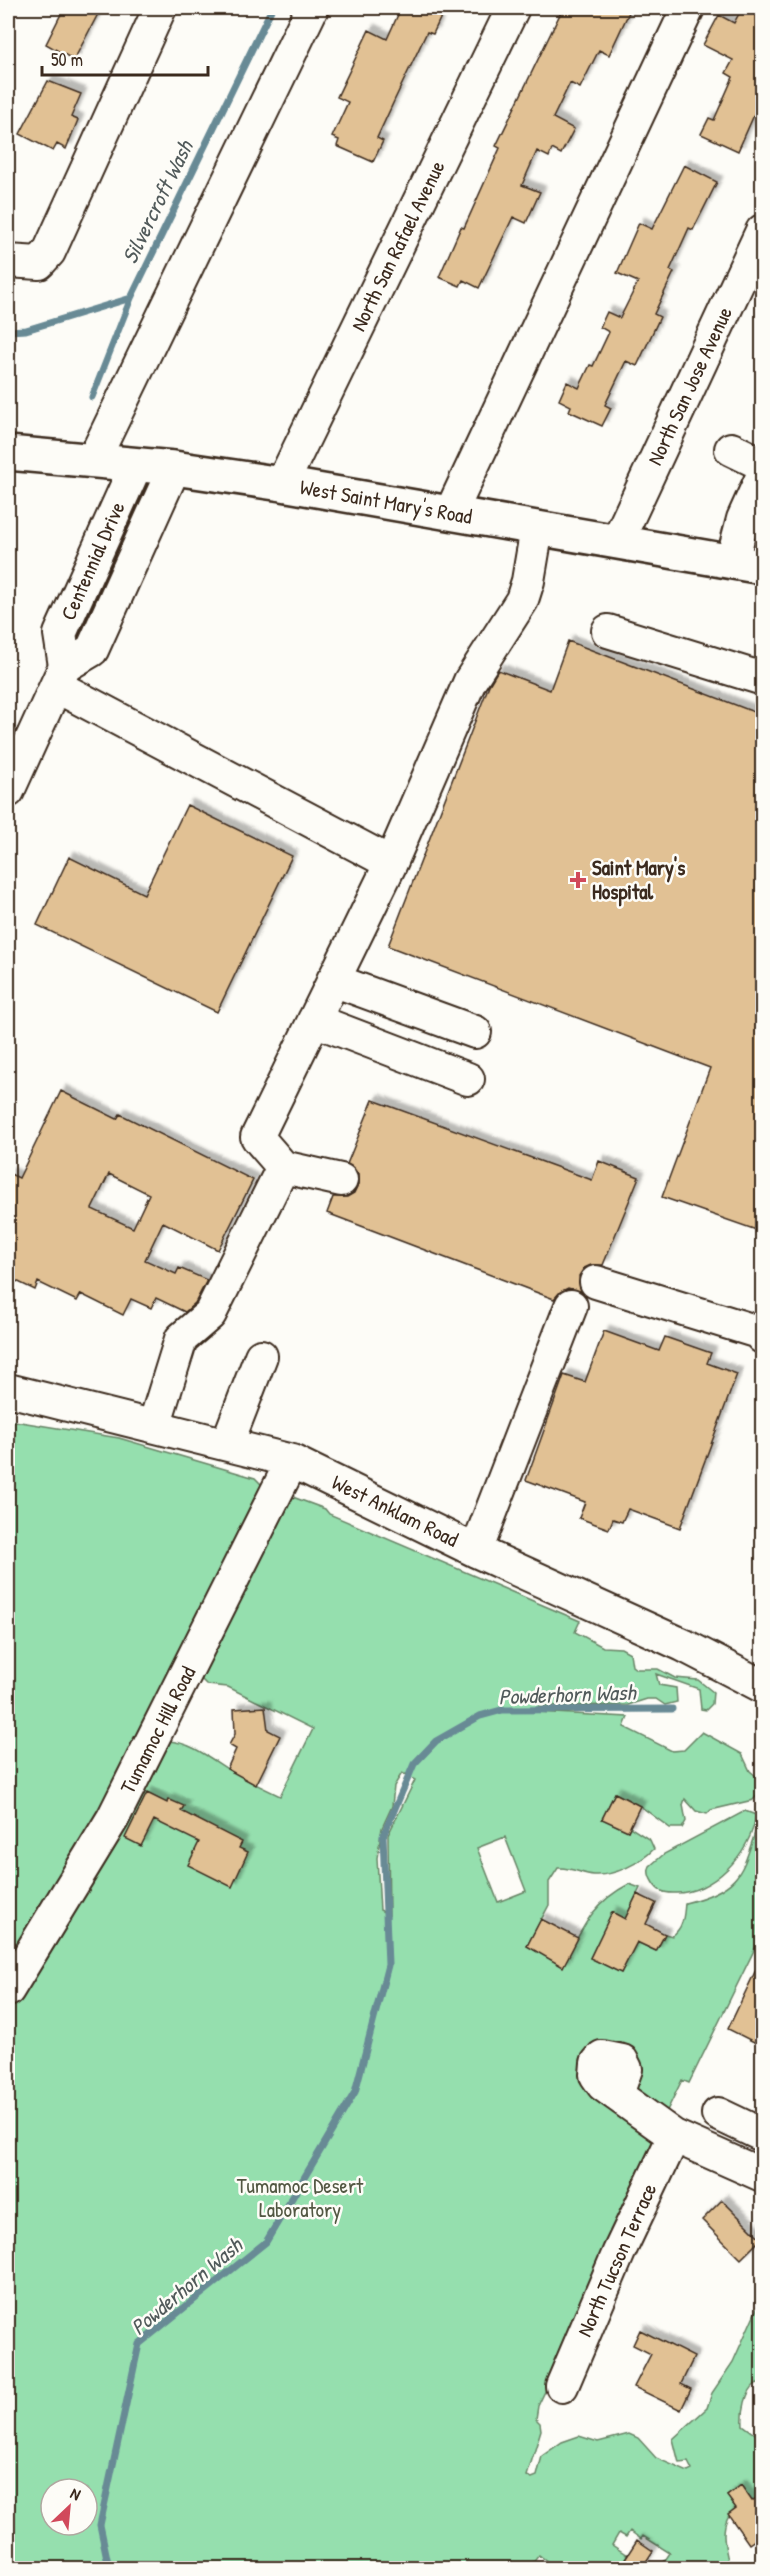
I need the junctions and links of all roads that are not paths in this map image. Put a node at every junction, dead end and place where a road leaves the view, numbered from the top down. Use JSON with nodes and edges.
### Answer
{"nodes":[{"id":1,"x":312,"y":8,"type":"edge"},
{"id":2,"x":513,"y":8,"type":"edge"},
{"id":3,"x":688,"y":8,"type":"edge"},
{"id":4,"x":150,"y":11,"type":"edge"},
{"id":5,"x":762,"y":231,"type":"edge"},
{"id":6,"x":8,"y":261,"type":"edge"},
{"id":7,"x":731,"y":449,"type":"dead end"},
{"id":8,"x":8,"y":453,"type":"edge"},
{"id":9,"x":93,"y":461,"type":"junction"},
{"id":10,"x":762,"y":464,"type":"edge"},
{"id":11,"x":136,"y":465,"type":"junction"},
{"id":12,"x":174,"y":468,"type":"junction"},
{"id":13,"x":762,"y":477,"type":"edge"},
{"id":14,"x":282,"y":484,"type":"junction"},
{"id":15,"x":451,"y":512,"type":"junction"},
{"id":16,"x":537,"y":528,"type":"junction"},
{"id":17,"x":618,"y":540,"type":"junction"},
{"id":18,"x":747,"y":564,"type":"edge"},
{"id":19,"x":608,"y":631,"type":"dead end"},
{"id":20,"x":61,"y":676,"type":"junction"},
{"id":21,"x":762,"y":676,"type":"edge"},
{"id":22,"x":8,"y":791,"type":"edge"},
{"id":23,"x":391,"y":863,"type":"junction"},
{"id":24,"x":333,"y":980,"type":"junction"},
{"id":25,"x":314,"y":1020,"type":"junction"},
{"id":26,"x":475,"y":1032,"type":"dead end"},
{"id":27,"x":468,"y":1079,"type":"dead end"},
{"id":28,"x":283,"y":1167,"type":"junction"},
{"id":29,"x":341,"y":1180,"type":"dead end"},
{"id":30,"x":596,"y":1282,"type":"dead end"},
{"id":31,"x":572,"y":1306,"type":"dead end"},
{"id":32,"x":762,"y":1337,"type":"edge"},
{"id":33,"x":261,"y":1356,"type":"dead end"},
{"id":34,"x":8,"y":1390,"type":"edge"},
{"id":35,"x":154,"y":1426,"type":"junction"},
{"id":36,"x":227,"y":1444,"type":"junction"},
{"id":37,"x":292,"y":1461,"type":"junction"},
{"id":38,"x":476,"y":1551,"type":"junction"},
{"id":39,"x":762,"y":1686,"type":"edge"},
{"id":40,"x":8,"y":1990,"type":"edge"},
{"id":41,"x":617,"y":2094,"type":"dead end"},
{"id":42,"x":718,"y":2114,"type":"dead end"},
{"id":43,"x":762,"y":2135,"type":"edge"},
{"id":44,"x":674,"y":2136,"type":"junction"},
{"id":45,"x":762,"y":2175,"type":"edge"},
{"id":46,"x":562,"y":2386,"type":"dead end"}],
"edges":[{"from":1,"to":9,"type":"street"},
{"from":2,"to":14,"type":"street","name":"North San Rafael Avenue"},
{"from":3,"to":15,"type":"street"},
{"from":4,"to":6,"type":"street"},
{"from":5,"to":17,"type":"street","name":"North San Jose Avenue"},
{"from":7,"to":10,"type":"street"},
{"from":8,"to":9,"type":"main road","name":"West Saint Mary's Road"},
{"from":9,"to":11,"type":"main road","name":"West Saint Mary's Road"},
{"from":11,"to":12,"type":"main road","name":"West Saint Mary's Road"},
{"from":11,"to":20,"type":"street","name":"Centennial Drive"},
{"from":12,"to":14,"type":"main road","name":"West Saint Mary's Road"},
{"from":12,"to":20,"type":"street"},
{"from":13,"to":18,"type":"street"},
{"from":14,"to":15,"type":"main road","name":"West Saint Mary's Road"},
{"from":15,"to":16,"type":"main road","name":"West Saint Mary's Road"},
{"from":16,"to":17,"type":"main road","name":"West Saint Mary's Road"},
{"from":16,"to":23,"type":"street"},
{"from":17,"to":18,"type":"main road","name":"West Saint Mary's Road"},
{"from":19,"to":21,"type":"street"},
{"from":20,"to":22,"type":"street"},
{"from":20,"to":23,"type":"street"},
{"from":23,"to":24,"type":"street"},
{"from":24,"to":25,"type":"street"},
{"from":24,"to":26,"type":"street"},
{"from":25,"to":27,"type":"street"},
{"from":25,"to":28,"type":"street"},
{"from":28,"to":29,"type":"street"},
{"from":28,"to":35,"type":"street"},
{"from":30,"to":32,"type":"street"},
{"from":31,"to":38,"type":"street"},
{"from":33,"to":36,"type":"street"},
{"from":34,"to":35,"type":"street","name":"West Anklam Road"},
{"from":35,"to":36,"type":"street","name":"West Anklam Road"},
{"from":36,"to":37,"type":"street","name":"West Anklam Road"},
{"from":37,"to":38,"type":"street","name":"West Anklam Road"},
{"from":37,"to":40,"type":"street","name":"Tumamoc Hill Road"},
{"from":38,"to":39,"type":"street","name":"West Anklam Road"},
{"from":41,"to":44,"type":"street"},
{"from":42,"to":43,"type":"street"},
{"from":44,"to":45,"type":"street"},
{"from":44,"to":46,"type":"street","name":"North Tucson Terrace"}]}
